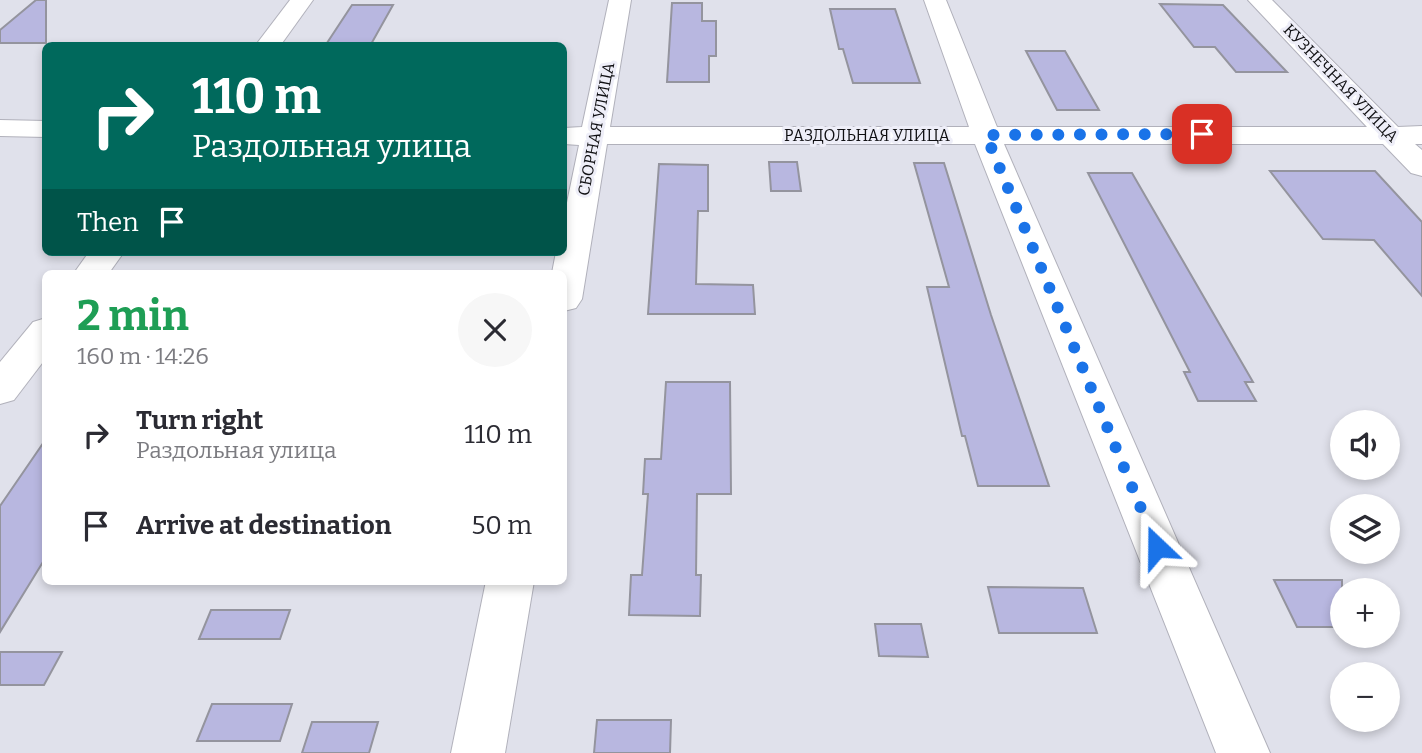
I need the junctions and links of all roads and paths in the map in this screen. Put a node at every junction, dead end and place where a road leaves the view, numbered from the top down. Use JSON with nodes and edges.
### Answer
{"nodes":[{"id":1,"x":302,"y":0,"type":"edge"},
{"id":2,"x":620,"y":0,"type":"edge"},
{"id":3,"x":936,"y":0,"type":"edge"},
{"id":4,"x":1259,"y":0,"type":"edge"},
{"id":5,"x":270,"y":42,"type":"edge"},
{"id":6,"x":0,"y":128,"type":"edge"},
{"id":7,"x":42,"y":128,"type":"edge"},
{"id":8,"x":1390,"y":134,"type":"junction"},
{"id":9,"x":986,"y":135,"type":"junction"},
{"id":10,"x":1422,"y":135,"type":"edge"},
{"id":11,"x":567,"y":136,"type":"edge"},
{"id":12,"x":594,"y":136,"type":"junction"},
{"id":13,"x":1422,"y":167,"type":"edge"},
{"id":14,"x":104,"y":256,"type":"edge"},
{"id":15,"x":93,"y":270,"type":"edge"},
{"id":16,"x":567,"y":283,"type":"edge"},
{"id":17,"x":42,"y":336,"type":"edge"},
{"id":18,"x":0,"y":388,"type":"edge"},
{"id":19,"x":509,"y":585,"type":"edge"},
{"id":20,"x":478,"y":753,"type":"edge"},
{"id":21,"x":1243,"y":753,"type":"edge"}],
"edges":[{"from":1,"to":5,"type":"street"},
{"from":2,"to":12,"type":"street","name":"СБОРНАЯ УЛИЦА"},
{"from":3,"to":9,"type":"street"},
{"from":4,"to":8,"type":"street","name":"КУЗНЕЧНАЯ УЛИЦА"},
{"from":6,"to":7,"type":"street"},
{"from":8,"to":9,"type":"street","name":"РАЗДОЛЬНАЯ УЛИЦА"},
{"from":8,"to":10,"type":"street","name":"РАЗДОЛЬНАЯ УЛИЦА"},
{"from":8,"to":13,"type":"street","name":"КУЗНЕЧНАЯ УЛИЦА"},
{"from":9,"to":12,"type":"street","name":"РАЗДОЛЬНАЯ УЛИЦА"},
{"from":9,"to":21,"type":"street"},
{"from":11,"to":12,"type":"street","name":"РАЗДОЛЬНАЯ УЛИЦА"},
{"from":12,"to":16,"type":"street","name":"СБОРНАЯ УЛИЦА"},
{"from":14,"to":15,"type":"street"},
{"from":17,"to":18,"type":"street"},
{"from":19,"to":20,"type":"street"}]}
